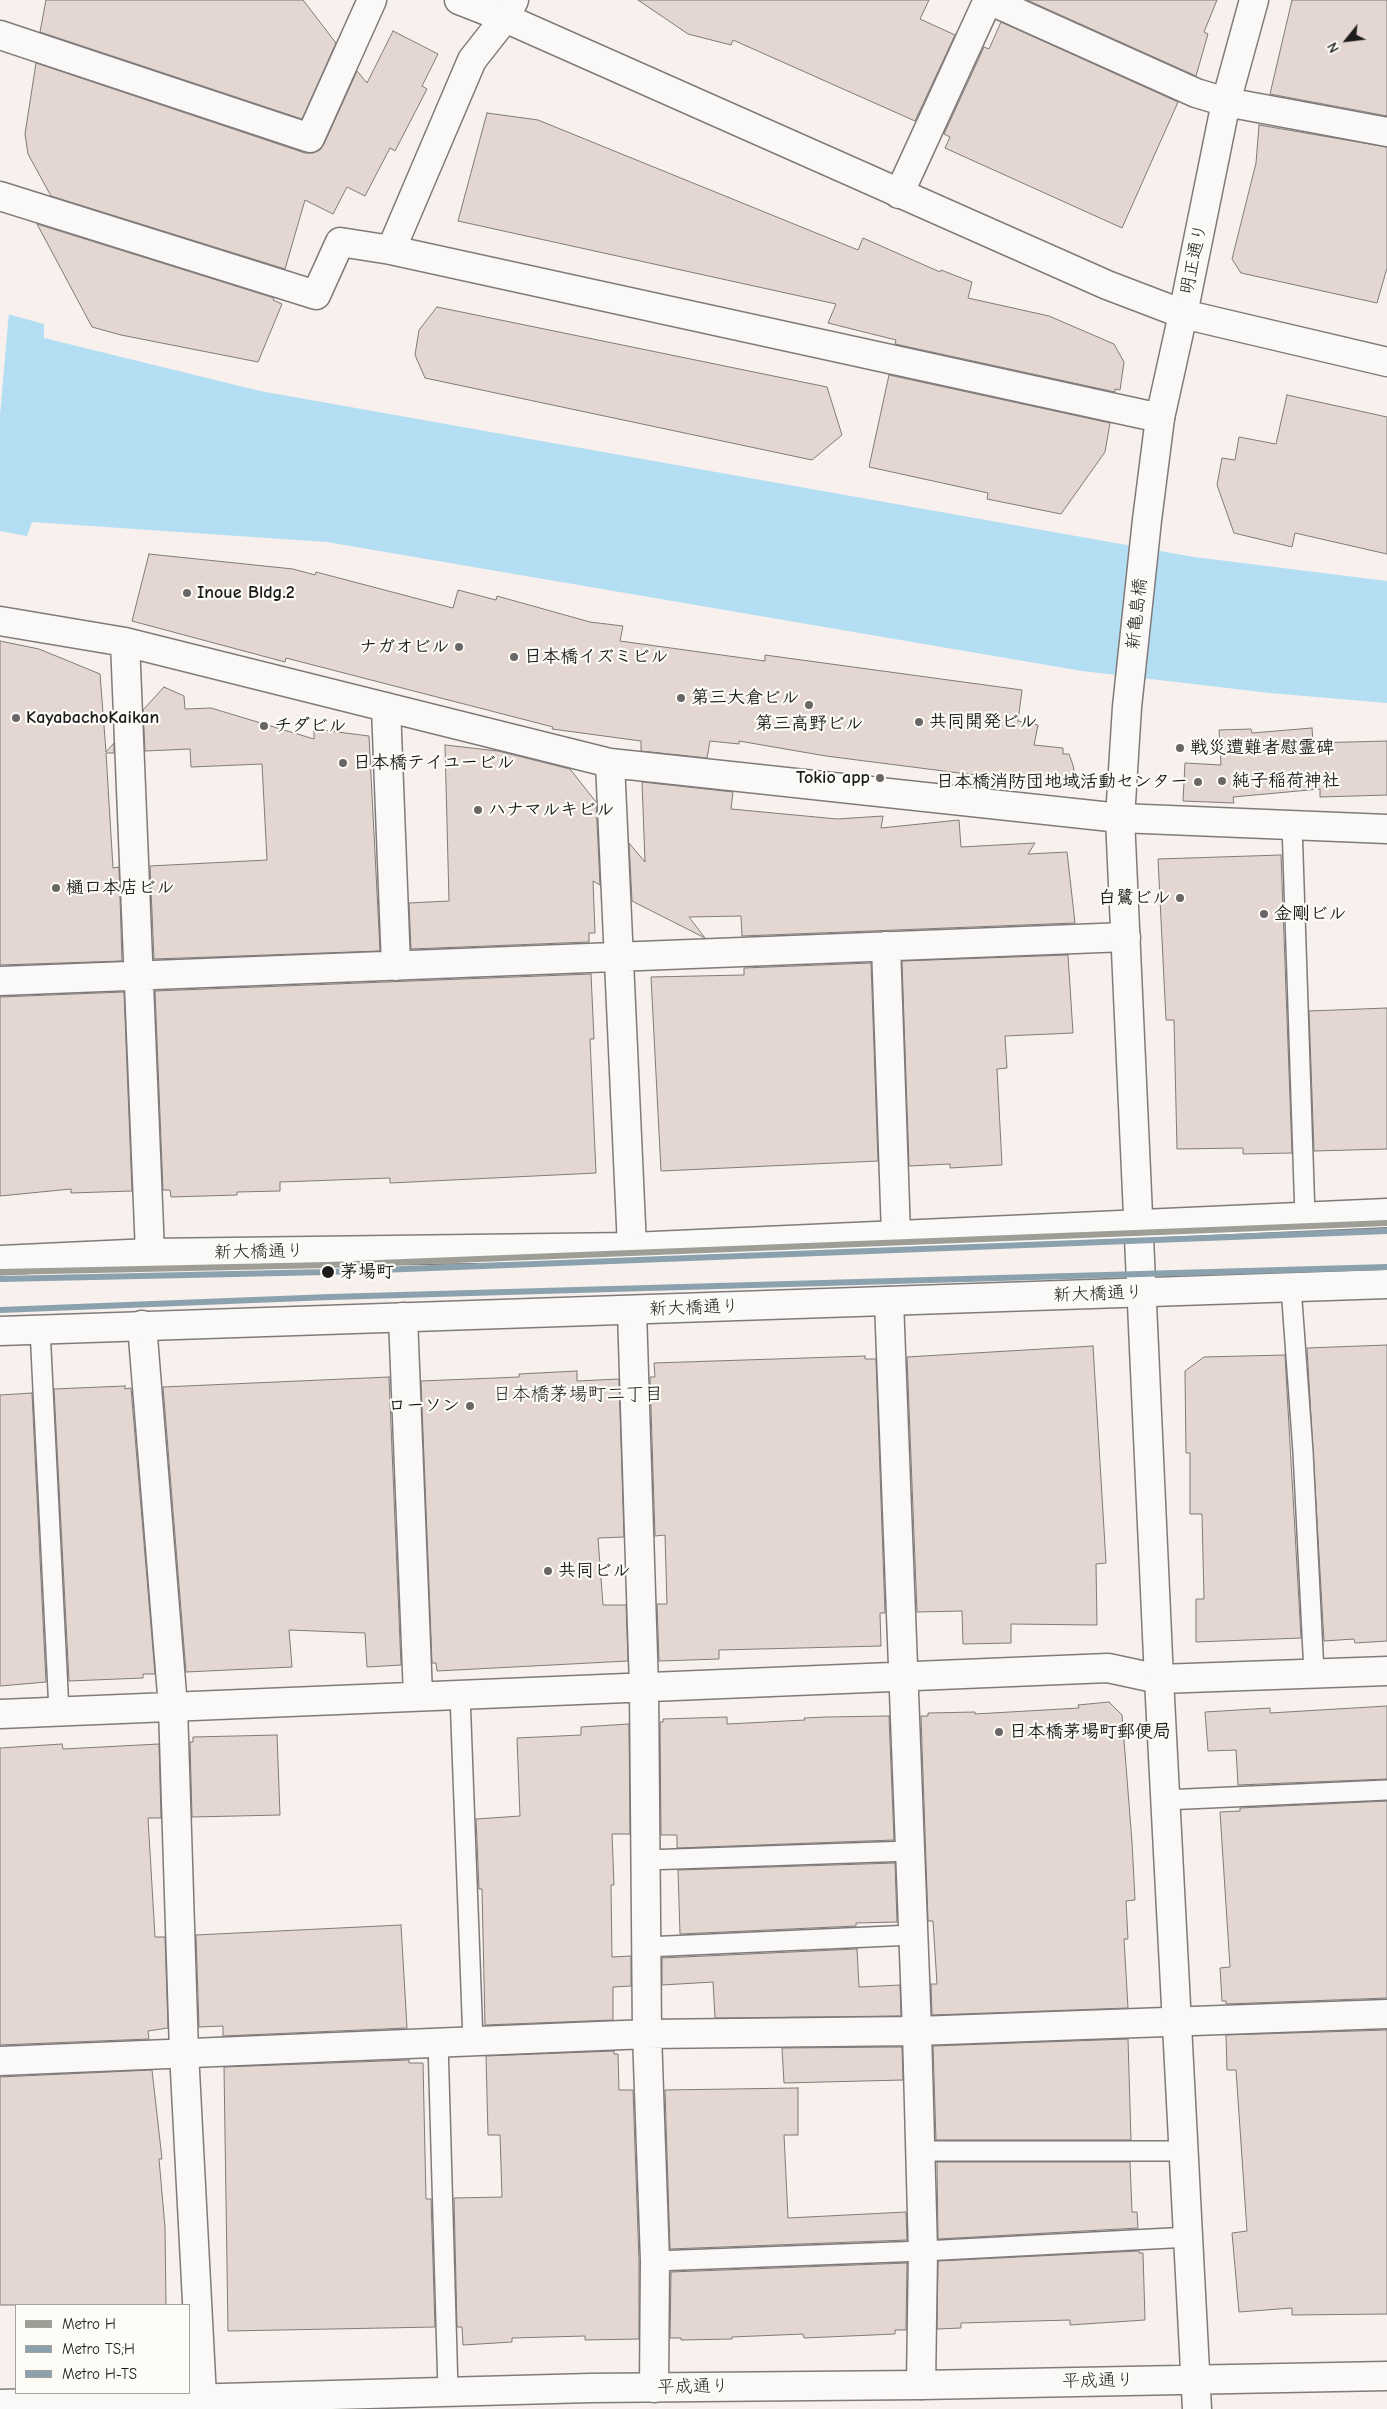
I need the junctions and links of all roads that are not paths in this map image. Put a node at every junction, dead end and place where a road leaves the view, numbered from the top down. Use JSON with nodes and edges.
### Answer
{"nodes":[{"id":1,"x":372,"y":0,"type":"edge"},
{"id":2,"x":459,"y":0,"type":"edge"},
{"id":3,"x":989,"y":0,"type":"edge"},
{"id":4,"x":1249,"y":2,"type":"edge"},
{"id":5,"x":510,"y":9,"type":"edge"},
{"id":6,"x":0,"y":35,"type":"edge"},
{"id":7,"x":1226,"y":102,"type":"junction"},
{"id":8,"x":1387,"y":132,"type":"edge"},
{"id":9,"x":899,"y":194,"type":"junction"},
{"id":10,"x":0,"y":196,"type":"edge"},
{"id":11,"x":391,"y":250,"type":"junction"},
{"id":12,"x":1183,"y":314,"type":"junction"},
{"id":13,"x":1387,"y":362,"type":"edge"},
{"id":14,"x":1160,"y":418,"type":"junction"},
{"id":15,"x":1147,"y":520,"type":"joint"},
{"id":16,"x":0,"y":620,"type":"edge"},
{"id":17,"x":125,"y":642,"type":"junction"},
{"id":18,"x":386,"y":707,"type":"junction"},
{"id":19,"x":610,"y":763,"type":"junction"},
{"id":20,"x":1120,"y":818,"type":"junction"},
{"id":21,"x":1292,"y":825,"type":"junction"},
{"id":22,"x":1387,"y":829,"type":"edge"},
{"id":23,"x":1126,"y":936,"type":"junction"},
{"id":24,"x":886,"y":946,"type":"junction"},
{"id":25,"x":619,"y":958,"type":"junction"},
{"id":26,"x":396,"y":966,"type":"junction"},
{"id":27,"x":139,"y":975,"type":"junction"},
{"id":28,"x":0,"y":981,"type":"edge"},
{"id":29,"x":1387,"y":1213,"type":"edge"},
{"id":30,"x":1306,"y":1217,"type":"junction"},
{"id":31,"x":1140,"y":1224,"type":"junction"},
{"id":32,"x":896,"y":1235,"type":"junction"},
{"id":33,"x":632,"y":1247,"type":"junction"},
{"id":34,"x":150,"y":1253,"type":"junction"},
{"id":35,"x":0,"y":1260,"type":"edge"},
{"id":36,"x":1387,"y":1284,"type":"edge"},
{"id":37,"x":1291,"y":1288,"type":"junction"},
{"id":38,"x":1142,"y":1293,"type":"junction"},
{"id":39,"x":889,"y":1301,"type":"junction"},
{"id":40,"x":632,"y":1311,"type":"junction"},
{"id":41,"x":403,"y":1317,"type":"junction"},
{"id":42,"x":142,"y":1325,"type":"junction"},
{"id":43,"x":40,"y":1329,"type":"junction"},
{"id":44,"x":0,"y":1331,"type":"edge"},
{"id":45,"x":1387,"y":1671,"type":"edge"},
{"id":46,"x":1314,"y":1673,"type":"junction"},
{"id":47,"x":903,"y":1677,"type":"junction"},
{"id":48,"x":1159,"y":1679,"type":"junction"},
{"id":49,"x":644,"y":1688,"type":"junction"},
{"id":50,"x":460,"y":1695,"type":"junction"},
{"id":51,"x":418,"y":1696,"type":"junction"},
{"id":52,"x":173,"y":1707,"type":"junction"},
{"id":53,"x":59,"y":1711,"type":"junction"},
{"id":54,"x":0,"y":1714,"type":"edge"},
{"id":55,"x":1387,"y":1790,"type":"edge"},
{"id":56,"x":1164,"y":1800,"type":"junction"},
{"id":57,"x":910,"y":1851,"type":"junction"},
{"id":58,"x":646,"y":1860,"type":"junction"},
{"id":59,"x":913,"y":1935,"type":"junction"},
{"id":60,"x":646,"y":1947,"type":"junction"},
{"id":61,"x":1387,"y":2014,"type":"edge"},
{"id":62,"x":1176,"y":2023,"type":"junction"},
{"id":63,"x":917,"y":2031,"type":"junction"},
{"id":64,"x":647,"y":2034,"type":"junction"},
{"id":65,"x":473,"y":2041,"type":"junction"},
{"id":66,"x":438,"y":2042,"type":"junction"},
{"id":67,"x":184,"y":2052,"type":"junction"},
{"id":68,"x":0,"y":2061,"type":"edge"},
{"id":69,"x":1185,"y":2151,"type":"junction"},
{"id":70,"x":920,"y":2152,"type":"junction"},
{"id":71,"x":1190,"y":2237,"type":"junction"},
{"id":72,"x":923,"y":2251,"type":"junction"},
{"id":73,"x":655,"y":2261,"type":"junction"},
{"id":74,"x":186,"y":2304,"type":"edge"},
{"id":75,"x":1387,"y":2376,"type":"edge"},
{"id":76,"x":1195,"y":2380,"type":"junction"},
{"id":77,"x":921,"y":2385,"type":"junction"},
{"id":78,"x":654,"y":2388,"type":"junction"},
{"id":79,"x":448,"y":2391,"type":"junction"},
{"id":80,"x":187,"y":2401,"type":"edge"},
{"id":81,"x":0,"y":2404,"type":"edge"},
{"id":82,"x":1197,"y":2409,"type":"edge"}],
"edges":[{"from":1,"to":6,"type":"street"},
{"from":2,"to":5,"type":"street"},
{"from":3,"to":7,"type":"street"},
{"from":3,"to":9,"type":"street"},
{"from":4,"to":7,"type":"street","name":"明正通り"},
{"from":5,"to":9,"type":"street"},
{"from":5,"to":11,"type":"street"},
{"from":7,"to":8,"type":"street"},
{"from":7,"to":12,"type":"street","name":"明正通り"},
{"from":9,"to":12,"type":"street"},
{"from":10,"to":11,"type":"street"},
{"from":11,"to":14,"type":"street"},
{"from":12,"to":13,"type":"street"},
{"from":12,"to":14,"type":"street","name":"明正通り"},
{"from":14,"to":15,"type":"street","name":"明正通り"},
{"from":15,"to":20,"type":"street","name":"新亀島橋"},
{"from":16,"to":17,"type":"street"},
{"from":17,"to":18,"type":"street"},
{"from":17,"to":27,"type":"street"},
{"from":18,"to":19,"type":"street"},
{"from":18,"to":26,"type":"street"},
{"from":19,"to":20,"type":"street"},
{"from":19,"to":25,"type":"street"},
{"from":20,"to":21,"type":"street"},
{"from":20,"to":23,"type":"street","name":"新亀島橋"},
{"from":21,"to":22,"type":"street"},
{"from":21,"to":30,"type":"lane"},
{"from":23,"to":24,"type":"street"},
{"from":23,"to":31,"type":"street","name":"新亀島橋"},
{"from":24,"to":25,"type":"street"},
{"from":24,"to":32,"type":"street"},
{"from":25,"to":26,"type":"street"},
{"from":25,"to":33,"type":"street"},
{"from":26,"to":27,"type":"street"},
{"from":27,"to":28,"type":"street"},
{"from":27,"to":34,"type":"street"},
{"from":29,"to":30,"type":"street","name":"新大橋通り"},
{"from":30,"to":31,"type":"street","name":"新大橋通り"},
{"from":31,"to":32,"type":"street","name":"新大橋通り"},
{"from":31,"to":38,"type":"street","name":"新亀島橋"},
{"from":32,"to":33,"type":"street","name":"新大橋通り"},
{"from":33,"to":34,"type":"street","name":"新大橋通り"},
{"from":34,"to":35,"type":"street","name":"新大橋通り"},
{"from":36,"to":37,"type":"street","name":"新大橋通り"},
{"from":37,"to":38,"type":"street","name":"新大橋通り"},
{"from":37,"to":46,"type":"lane"},
{"from":38,"to":39,"type":"street","name":"新大橋通り"},
{"from":38,"to":48,"type":"street","name":"新亀島橋"},
{"from":39,"to":40,"type":"street","name":"新大橋通り"},
{"from":39,"to":47,"type":"street"},
{"from":40,"to":41,"type":"street","name":"新大橋通り"},
{"from":40,"to":49,"type":"street"},
{"from":41,"to":42,"type":"street","name":"新大橋通り"},
{"from":41,"to":51,"type":"street"},
{"from":42,"to":43,"type":"street","name":"新大橋通り"},
{"from":42,"to":52,"type":"street"},
{"from":43,"to":44,"type":"street","name":"新大橋通り"},
{"from":43,"to":53,"type":"lane"},
{"from":45,"to":46,"type":"street"},
{"from":46,"to":48,"type":"street"},
{"from":47,"to":48,"type":"street"},
{"from":47,"to":49,"type":"street"},
{"from":47,"to":57,"type":"street"},
{"from":48,"to":56,"type":"street","name":"新亀島橋"},
{"from":49,"to":50,"type":"street"},
{"from":49,"to":58,"type":"street"},
{"from":50,"to":51,"type":"street"},
{"from":50,"to":65,"type":"lane"},
{"from":51,"to":52,"type":"street"},
{"from":52,"to":53,"type":"street"},
{"from":52,"to":67,"type":"street"},
{"from":53,"to":54,"type":"street"},
{"from":55,"to":56,"type":"lane"},
{"from":56,"to":62,"type":"street","name":"新亀島橋"},
{"from":57,"to":58,"type":"lane"},
{"from":57,"to":59,"type":"street"},
{"from":58,"to":60,"type":"street"},
{"from":59,"to":60,"type":"lane"},
{"from":59,"to":63,"type":"street"},
{"from":60,"to":64,"type":"street"},
{"from":61,"to":62,"type":"street"},
{"from":62,"to":63,"type":"street"},
{"from":62,"to":69,"type":"street","name":"新亀島橋"},
{"from":63,"to":64,"type":"street"},
{"from":63,"to":70,"type":"street"},
{"from":64,"to":65,"type":"street"},
{"from":64,"to":73,"type":"street"},
{"from":65,"to":66,"type":"street"},
{"from":66,"to":67,"type":"street"},
{"from":66,"to":79,"type":"lane"},
{"from":67,"to":68,"type":"street"},
{"from":67,"to":74,"type":"street"},
{"from":69,"to":70,"type":"lane"},
{"from":69,"to":71,"type":"street","name":"新亀島橋"},
{"from":70,"to":72,"type":"street"},
{"from":71,"to":72,"type":"lane"},
{"from":71,"to":76,"type":"street","name":"新亀島橋"},
{"from":72,"to":73,"type":"lane"},
{"from":72,"to":77,"type":"street"},
{"from":73,"to":78,"type":"street"},
{"from":75,"to":76,"type":"street","name":"平成通り"},
{"from":76,"to":77,"type":"street","name":"平成通り"},
{"from":76,"to":82,"type":"street","name":"新亀島橋"},
{"from":77,"to":78,"type":"street","name":"平成通り"},
{"from":78,"to":79,"type":"street","name":"平成通り"},
{"from":79,"to":80,"type":"street","name":"平成通り"},
{"from":80,"to":81,"type":"street","name":"平成通り"}]}
